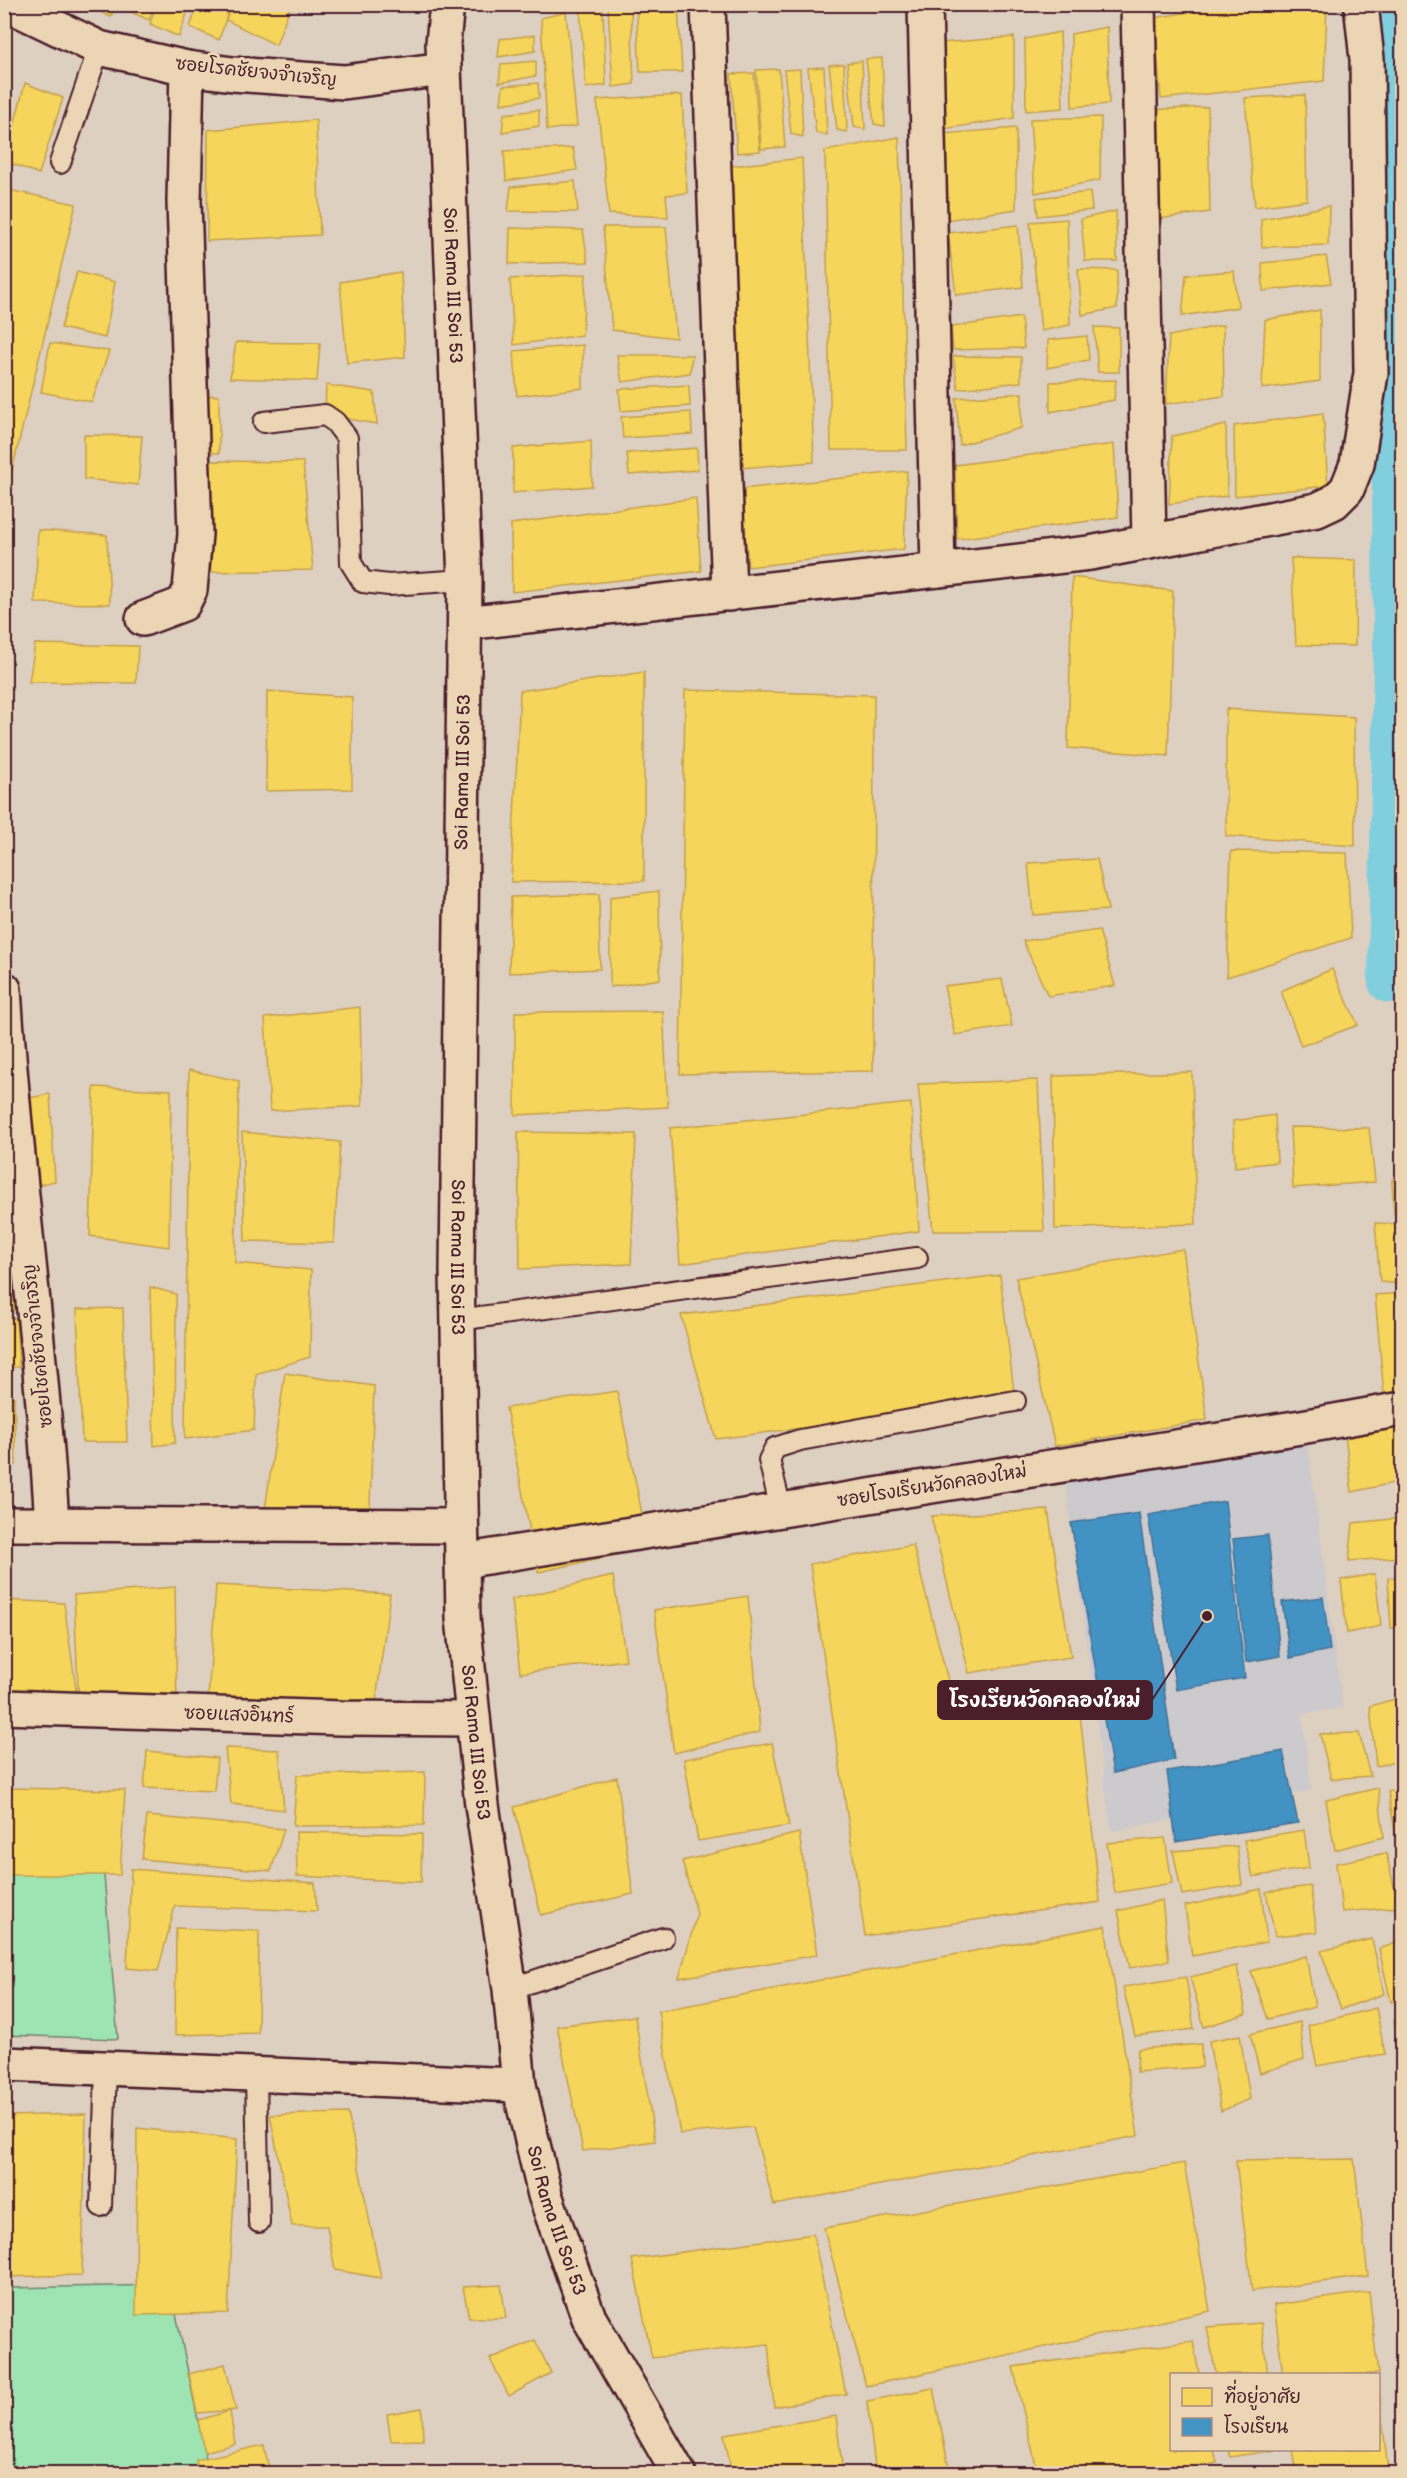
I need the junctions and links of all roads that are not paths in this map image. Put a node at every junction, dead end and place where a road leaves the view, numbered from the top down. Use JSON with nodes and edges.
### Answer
{"nodes":[{"id":1,"x":7,"y":4,"type":"edge"},
{"id":2,"x":447,"y":4,"type":"edge"},
{"id":3,"x":708,"y":4,"type":"edge"},
{"id":4,"x":925,"y":4,"type":"edge"},
{"id":5,"x":1138,"y":4,"type":"edge"},
{"id":6,"x":1361,"y":4,"type":"edge"},
{"id":7,"x":99,"y":48,"type":"junction"},
{"id":8,"x":187,"y":68,"type":"junction"},
{"id":9,"x":444,"y":69,"type":"junction"},
{"id":10,"x":60,"y":163,"type":"dead end"},
{"id":11,"x":264,"y":422,"type":"dead end"},
{"id":12,"x":1149,"y":542,"type":"junction"},
{"id":13,"x":938,"y":570,"type":"junction"},
{"id":14,"x":465,"y":580,"type":"junction"},
{"id":15,"x":729,"y":594,"type":"junction"},
{"id":16,"x":143,"y":619,"type":"dead end"},
{"id":17,"x":465,"y":623,"type":"junction"},
{"id":18,"x":4,"y":989,"type":"edge"},
{"id":19,"x":917,"y":1258,"type":"dead end"},
{"id":20,"x":458,"y":1320,"type":"junction"},
{"id":21,"x":1015,"y":1401,"type":"dead end"},
{"id":22,"x":1402,"y":1409,"type":"edge"},
{"id":23,"x":781,"y":1509,"type":"junction"},
{"id":24,"x":4,"y":1524,"type":"edge"},
{"id":25,"x":52,"y":1525,"type":"junction"},
{"id":26,"x":461,"y":1526,"type":"junction"},
{"id":27,"x":462,"y":1561,"type":"junction"},
{"id":28,"x":4,"y":1707,"type":"edge"},
{"id":29,"x":473,"y":1719,"type":"junction"},
{"id":30,"x":663,"y":1938,"type":"dead end"},
{"id":31,"x":510,"y":1989,"type":"junction"},
{"id":32,"x":4,"y":2064,"type":"edge"},
{"id":33,"x":106,"y":2069,"type":"junction"},
{"id":34,"x":256,"y":2076,"type":"junction"},
{"id":35,"x":519,"y":2085,"type":"junction"},
{"id":36,"x":101,"y":2206,"type":"dead end"},
{"id":37,"x":259,"y":2222,"type":"dead end"},
{"id":38,"x":680,"y":2474,"type":"edge"}],
"edges":[{"from":1,"to":7,"type":"street","name":"ซอยโรคชัยจงจำเจริญ"},
{"from":2,"to":9,"type":"street","name":"Soi Rama III Soi 53"},
{"from":3,"to":15,"type":"street"},
{"from":4,"to":13,"type":"street"},
{"from":5,"to":12,"type":"street"},
{"from":6,"to":12,"type":"street"},
{"from":7,"to":8,"type":"street","name":"ซอยโรคชัยจงจำเจริญ"},
{"from":7,"to":10,"type":"lane"},
{"from":8,"to":9,"type":"street","name":"ซอยโรคชัยจงจำเจริญ"},
{"from":8,"to":16,"type":"street"},
{"from":9,"to":14,"type":"street","name":"Soi Rama III Soi 53"},
{"from":11,"to":14,"type":"lane"},
{"from":12,"to":13,"type":"street"},
{"from":13,"to":15,"type":"street"},
{"from":14,"to":17,"type":"street","name":"Soi Rama III Soi 53"},
{"from":15,"to":17,"type":"street"},
{"from":17,"to":20,"type":"street","name":"Soi Rama III Soi 53"},
{"from":18,"to":25,"type":"street","name":"ซอยโชคชัยจงจำเจริญ"},
{"from":19,"to":20,"type":"lane"},
{"from":20,"to":26,"type":"street","name":"Soi Rama III Soi 53"},
{"from":21,"to":23,"type":"lane"},
{"from":22,"to":23,"type":"street","name":"ซอยโรงเรียนวัดคลองใหม่"},
{"from":23,"to":27,"type":"street","name":"ซอยโรงเรียนวัดคลองใหม่"},
{"from":24,"to":25,"type":"street"},
{"from":25,"to":26,"type":"street"},
{"from":26,"to":27,"type":"street","name":"Soi Rama III Soi 53"},
{"from":27,"to":29,"type":"street","name":"Soi Rama III Soi 53"},
{"from":28,"to":29,"type":"street","name":"ซอยแสงอินทร์"},
{"from":29,"to":31,"type":"street","name":"Soi Rama III Soi 53"},
{"from":30,"to":31,"type":"lane"},
{"from":31,"to":35,"type":"street","name":"Soi Rama III Soi 53"},
{"from":32,"to":33,"type":"street"},
{"from":33,"to":34,"type":"street"},
{"from":33,"to":36,"type":"lane"},
{"from":34,"to":35,"type":"street"},
{"from":34,"to":37,"type":"lane"},
{"from":35,"to":38,"type":"street","name":"Soi Rama III Soi 53"}]}
